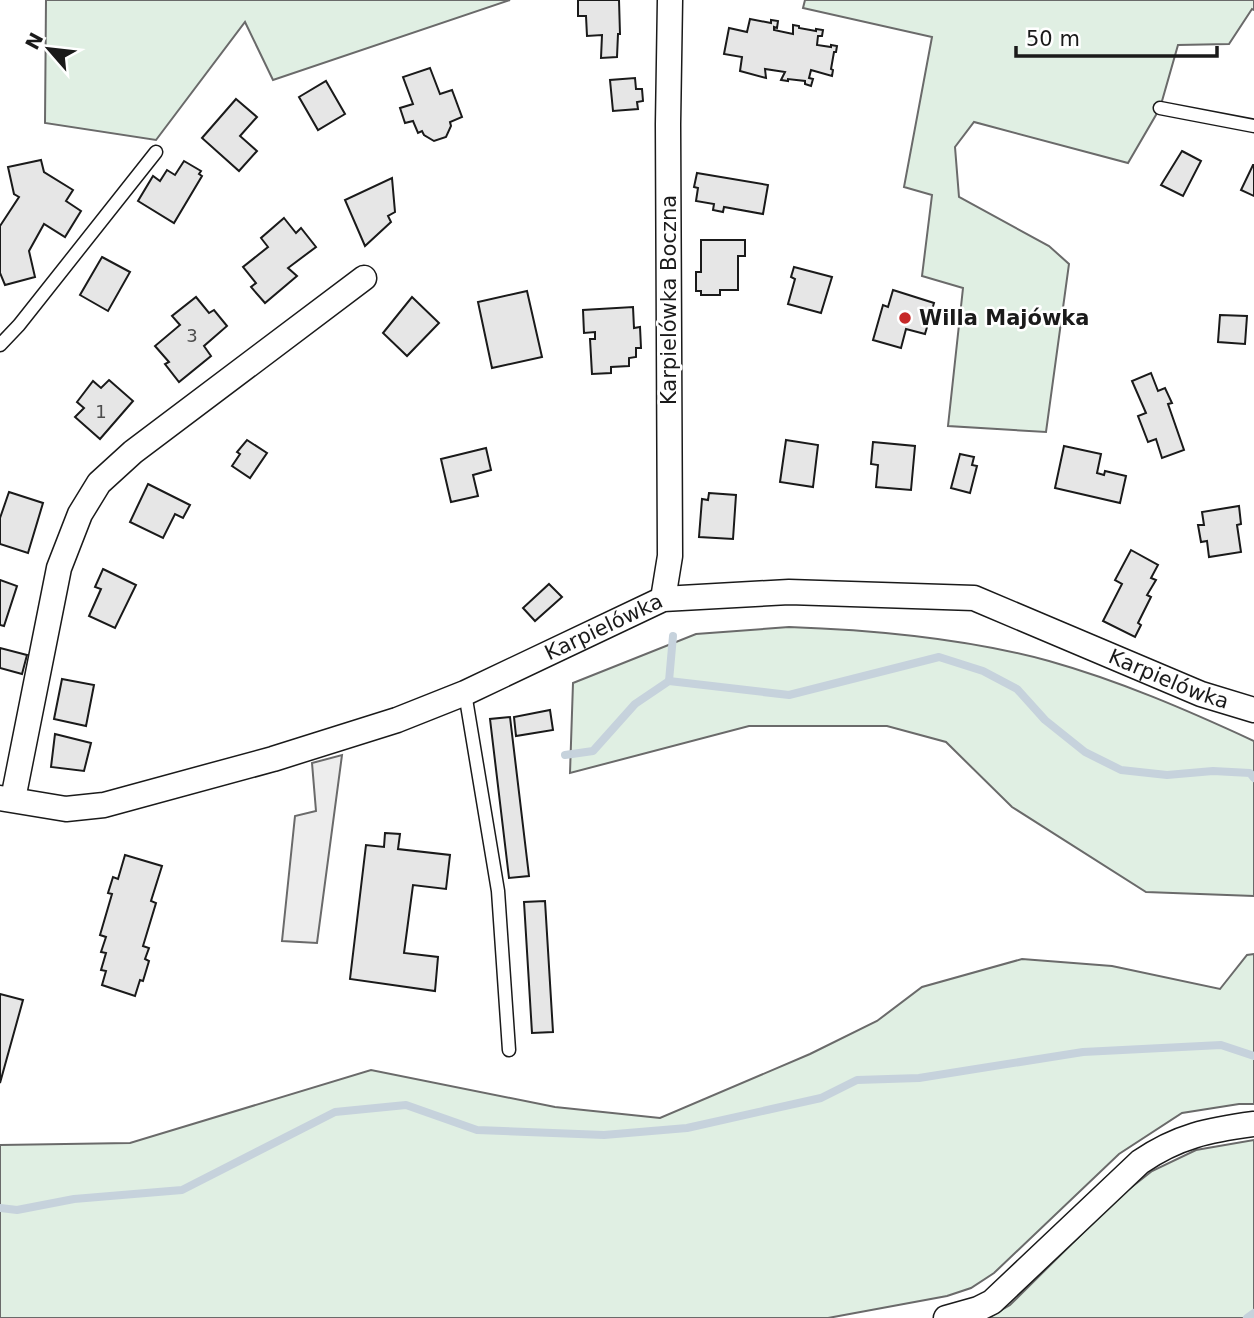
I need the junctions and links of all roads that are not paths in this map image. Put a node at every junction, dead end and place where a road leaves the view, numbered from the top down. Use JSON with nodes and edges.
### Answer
{"nodes":[{"id":1,"x":670,"y":0,"type":"edge"},
{"id":2,"x":1160,"y":108,"type":"dead end"},
{"id":3,"x":1254,"y":126,"type":"edge"},
{"id":4,"x":156,"y":152,"type":"dead end"},
{"id":5,"x":364,"y":278,"type":"dead end"},
{"id":6,"x":0,"y":345,"type":"edge"},
{"id":7,"x":663,"y":599,"type":"junction"},
{"id":8,"x":465,"y":692,"type":"junction"},
{"id":9,"x":1254,"y":710,"type":"edge"},
{"id":10,"x":6,"y":798,"type":"edge"},
{"id":11,"x":509,"y":1050,"type":"dead end"},
{"id":12,"x":1254,"y":1124,"type":"edge"},
{"id":13,"x":946,"y":1318,"type":"edge"}],
"edges":[{"from":1,"to":7,"type":"street","name":"Karpielówka Boczna"},
{"from":2,"to":3,"type":"lane"},
{"from":4,"to":6,"type":"lane"},
{"from":5,"to":10,"type":"street"},
{"from":7,"to":8,"type":"street","name":"Karpielówka"},
{"from":7,"to":9,"type":"street","name":"Karpielówka"},
{"from":8,"to":10,"type":"street","name":"Karpielówka"},
{"from":8,"to":11,"type":"lane"},
{"from":12,"to":13,"type":"street"}]}
